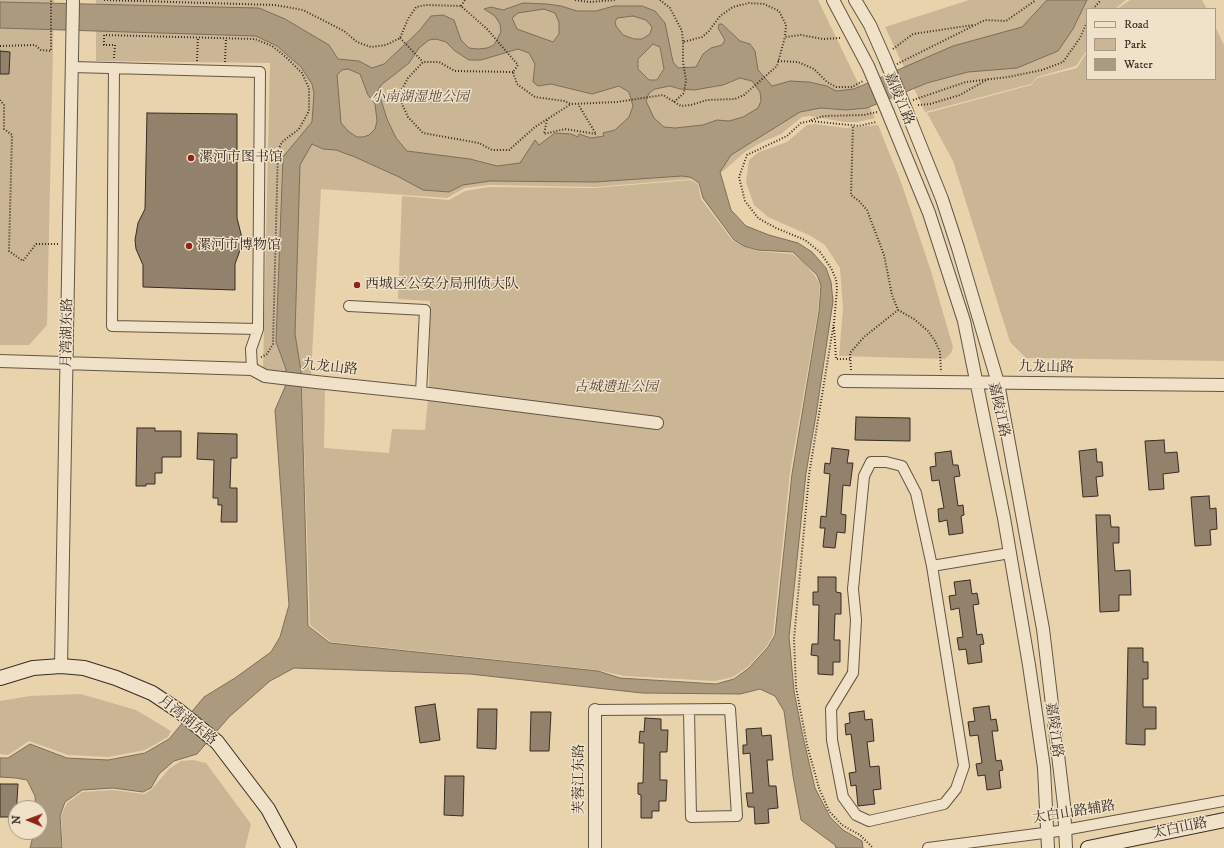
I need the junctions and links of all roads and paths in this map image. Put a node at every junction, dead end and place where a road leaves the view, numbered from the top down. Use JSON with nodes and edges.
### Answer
{"nodes":[{"id":1,"x":51,"y":0,"type":"edge"},
{"id":2,"x":73,"y":0,"type":"edge"},
{"id":3,"x":104,"y":0,"type":"edge"},
{"id":4,"x":464,"y":0,"type":"edge"},
{"id":5,"x":575,"y":0,"type":"edge"},
{"id":6,"x":616,"y":0,"type":"edge"},
{"id":7,"x":660,"y":0,"type":"edge"},
{"id":8,"x":833,"y":0,"type":"edge"},
{"id":9,"x":855,"y":0,"type":"edge"},
{"id":10,"x":1036,"y":0,"type":"edge"},
{"id":11,"x":1101,"y":0,"type":"edge"},
{"id":12,"x":209,"y":1,"type":"edge"},
{"id":13,"x":230,"y":1,"type":"edge"},
{"id":14,"x":460,"y":6,"type":"junction"},
{"id":15,"x":1094,"y":8,"type":"edge"},
{"id":16,"x":1086,"y":24,"type":"edge"},
{"id":17,"x":976,"y":25,"type":"junction"},
{"id":18,"x":198,"y":37,"type":"junction"},
{"id":19,"x":785,"y":37,"type":"junction"},
{"id":20,"x":226,"y":38,"type":"junction"},
{"id":21,"x":400,"y":38,"type":"junction"},
{"id":22,"x":683,"y":42,"type":"junction"},
{"id":23,"x":844,"y":44,"type":"dead end"},
{"id":24,"x":0,"y":46,"type":"edge"},
{"id":25,"x":890,"y":58,"type":"junction"},
{"id":26,"x":778,"y":61,"type":"junction"},
{"id":27,"x":204,"y":62,"type":"dead end"},
{"id":28,"x":218,"y":62,"type":"dead end"},
{"id":29,"x":423,"y":62,"type":"junction"},
{"id":30,"x":225,"y":66,"type":"junction"},
{"id":31,"x":72,"y":67,"type":"junction"},
{"id":32,"x":114,"y":68,"type":"junction"},
{"id":33,"x":514,"y":72,"type":"junction"},
{"id":34,"x":989,"y":78,"type":"junction"},
{"id":35,"x":865,"y":80,"type":"dead end"},
{"id":36,"x":0,"y":100,"type":"edge"},
{"id":37,"x":674,"y":102,"type":"junction"},
{"id":38,"x":571,"y":104,"type":"junction"},
{"id":39,"x":578,"y":104,"type":"junction"},
{"id":40,"x":906,"y":105,"type":"junction"},
{"id":41,"x":918,"y":105,"type":"dead end"},
{"id":42,"x":883,"y":113,"type":"junction"},
{"id":43,"x":547,"y":119,"type":"junction"},
{"id":44,"x":810,"y":121,"type":"junction"},
{"id":45,"x":876,"y":122,"type":"dead end"},
{"id":46,"x":853,"y":126,"type":"junction"},
{"id":47,"x":69,"y":244,"type":"junction"},
{"id":48,"x":349,"y":306,"type":"dead end"},
{"id":49,"x":898,"y":310,"type":"junction"},
{"id":50,"x":834,"y":322,"type":"junction"},
{"id":51,"x":258,"y":329,"type":"junction"},
{"id":52,"x":850,"y":359,"type":"junction"},
{"id":53,"x":0,"y":361,"type":"edge"},
{"id":54,"x":67,"y":362,"type":"junction"},
{"id":55,"x":252,"y":364,"type":"junction"},
{"id":56,"x":848,"y":381,"type":"joint"},
{"id":57,"x":941,"y":383,"type":"junction"},
{"id":58,"x":977,"y":383,"type":"junction"},
{"id":59,"x":998,"y":383,"type":"junction"},
{"id":60,"x":1224,"y":385,"type":"edge"},
{"id":61,"x":421,"y":393,"type":"junction"},
{"id":62,"x":657,"y":423,"type":"dead end"},
{"id":63,"x":1010,"y":553,"type":"junction"},
{"id":64,"x":932,"y":566,"type":"junction"},
{"id":65,"x":61,"y":666,"type":"junction"},
{"id":66,"x":0,"y":678,"type":"edge"},
{"id":67,"x":595,"y":710,"type":"joint"},
{"id":68,"x":689,"y":710,"type":"junction"},
{"id":69,"x":1224,"y":801,"type":"edge"},
{"id":70,"x":1224,"y":820,"type":"edge"},
{"id":71,"x":1065,"y":830,"type":"junction"},
{"id":72,"x":1047,"y":832,"type":"junction"},
{"id":73,"x":289,"y":848,"type":"edge"},
{"id":74,"x":595,"y":848,"type":"edge"},
{"id":75,"x":873,"y":848,"type":"edge"},
{"id":76,"x":928,"y":848,"type":"edge"},
{"id":77,"x":1048,"y":848,"type":"edge"},
{"id":78,"x":1066,"y":848,"type":"edge"},
{"id":79,"x":1088,"y":848,"type":"edge"}],
"edges":[{"from":1,"to":24,"type":"path"},
{"from":2,"to":31,"type":"street","name":"月湾湖东路"},
{"from":3,"to":12,"type":"path"},
{"from":4,"to":14,"type":"path"},
{"from":5,"to":6,"type":"path"},
{"from":7,"to":22,"type":"path"},
{"from":8,"to":42,"type":"street","name":"嘉陵江路","bridge":true},
{"from":9,"to":25,"type":"street","name":"嘉陵江路"},
{"from":10,"to":17,"type":"path"},
{"from":11,"to":15,"type":"path"},
{"from":12,"to":13,"type":"path"},
{"from":13,"to":21,"type":"path"},
{"from":14,"to":21,"type":"path"},
{"from":14,"to":33,"type":"path"},
{"from":16,"to":34,"type":"path"},
{"from":17,"to":25,"type":"path"},
{"from":17,"to":25,"type":"path"},
{"from":18,"to":20,"type":"path"},
{"from":18,"to":27,"type":"path"},
{"from":18,"to":32,"type":"path"},
{"from":19,"to":22,"type":"path"},
{"from":19,"to":23,"type":"path"},
{"from":19,"to":26,"type":"path"},
{"from":20,"to":30,"type":"path"},
{"from":20,"to":55,"type":"path"},
{"from":21,"to":29,"type":"path"},
{"from":22,"to":37,"type":"path"},
{"from":25,"to":40,"type":"street","name":"嘉陵江路","bridge":true},
{"from":26,"to":35,"type":"path"},
{"from":26,"to":37,"type":"path"},
{"from":28,"to":30,"type":"path"},
{"from":29,"to":33,"type":"path"},
{"from":29,"to":43,"type":"path"},
{"from":30,"to":32,"type":"street"},
{"from":30,"to":51,"type":"street"},
{"from":31,"to":32,"type":"street"},
{"from":31,"to":47,"type":"street","name":"月湾湖东路"},
{"from":32,"to":51,"type":"street"},
{"from":33,"to":38,"type":"path"},
{"from":34,"to":40,"type":"path"},
{"from":34,"to":41,"type":"path"},
{"from":36,"to":47,"type":"path"},
{"from":37,"to":39,"type":"path"},
{"from":38,"to":39,"type":"path"},
{"from":38,"to":43,"type":"path"},
{"from":39,"to":43,"type":"path"},
{"from":40,"to":59,"type":"street","name":"嘉陵江路"},
{"from":42,"to":44,"type":"path"},
{"from":42,"to":58,"type":"street","name":"嘉陵江路"},
{"from":44,"to":46,"type":"path"},
{"from":44,"to":50,"type":"path"},
{"from":45,"to":46,"type":"path"},
{"from":46,"to":49,"type":"path"},
{"from":47,"to":54,"type":"street","name":"月湾湖东路"},
{"from":48,"to":61,"type":"street"},
{"from":49,"to":52,"type":"path"},
{"from":49,"to":57,"type":"path"},
{"from":50,"to":52,"type":"path"},
{"from":50,"to":75,"type":"path"},
{"from":51,"to":55,"type":"street"},
{"from":52,"to":56,"type":"path"},
{"from":53,"to":54,"type":"street","name":"九龙山路"},
{"from":54,"to":55,"type":"street","name":"九龙山路"},
{"from":54,"to":65,"type":"street","name":"月湾湖东路"},
{"from":55,"to":61,"type":"street","name":"九龙山路"},
{"from":56,"to":57,"type":"street","name":"九龙山路"},
{"from":57,"to":58,"type":"street","name":"九龙山路"},
{"from":58,"to":59,"type":"street","name":"九龙山路"},
{"from":58,"to":63,"type":"street","name":"嘉陵江路"},
{"from":59,"to":60,"type":"street","name":"九龙山路"},
{"from":59,"to":71,"type":"street","name":"嘉陵江路"},
{"from":61,"to":62,"type":"street","name":"九龙山路"},
{"from":63,"to":64,"type":"street"},
{"from":63,"to":72,"type":"street","name":"嘉陵江路"},
{"from":64,"to":64,"type":"street"},
{"from":65,"to":66,"type":"main road","name":"月湾湖东路"},
{"from":65,"to":73,"type":"main road","name":"月湾湖东路"},
{"from":67,"to":68,"type":"street"},
{"from":67,"to":74,"type":"street","name":"芙蓉江东路"},
{"from":68,"to":68,"type":"street"},
{"from":69,"to":71,"type":"street","name":"太白山路辅路"},
{"from":70,"to":79,"type":"main road","name":"太白山路"},
{"from":71,"to":72,"type":"street","name":"太白山路辅路"},
{"from":71,"to":78,"type":"street","name":"嘉陵江路"},
{"from":72,"to":76,"type":"street","name":"太白山路辅路"},
{"from":72,"to":77,"type":"street","name":"嘉陵江路"}]}
